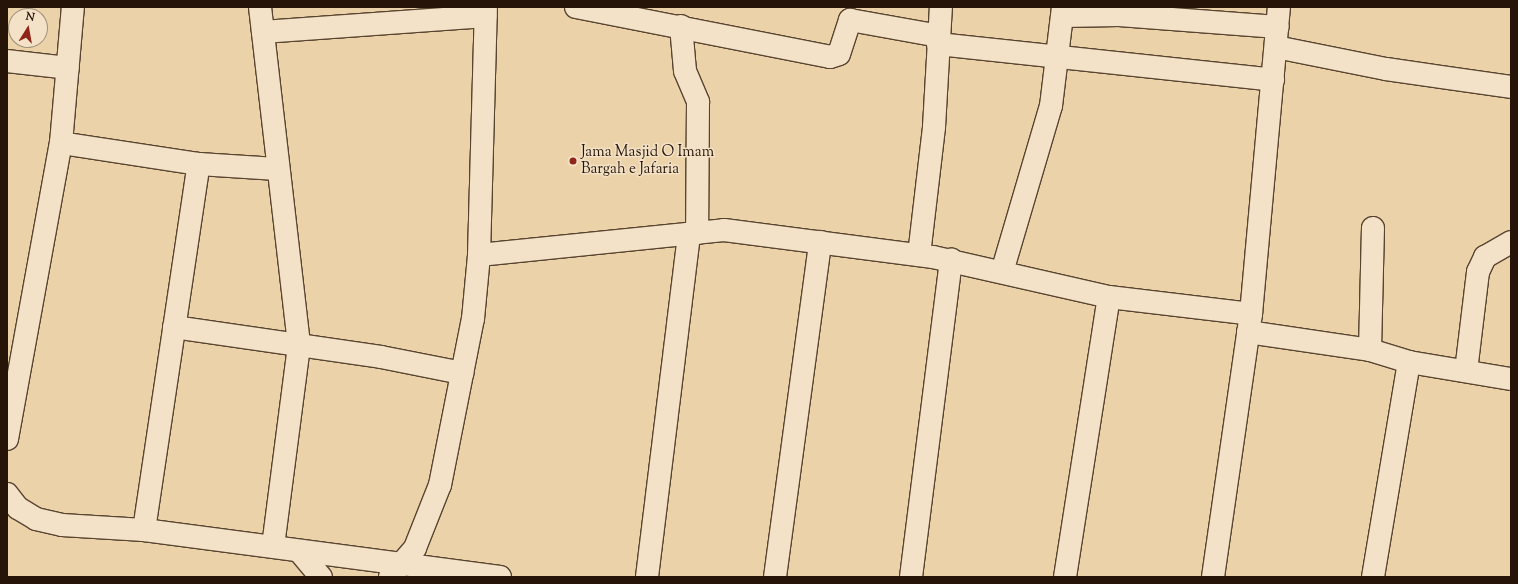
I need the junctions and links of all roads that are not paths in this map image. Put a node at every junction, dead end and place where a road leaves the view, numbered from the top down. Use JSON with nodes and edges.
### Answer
{"nodes":[{"id":1,"x":73,"y":7,"type":"edge"},
{"id":2,"x":260,"y":7,"type":"edge"},
{"id":3,"x":576,"y":7,"type":"edge"},
{"id":4,"x":941,"y":7,"type":"edge"},
{"id":5,"x":1063,"y":11,"type":"edge"},
{"id":6,"x":485,"y":12,"type":"edge"},
{"id":7,"x":656,"y":14,"type":"edge"},
{"id":8,"x":681,"y":26,"type":"junction"},
{"id":9,"x":1278,"y":27,"type":"edge"},
{"id":10,"x":263,"y":32,"type":"junction"},
{"id":11,"x":938,"y":40,"type":"junction"},
{"id":12,"x":1059,"y":60,"type":"junction"},
{"id":13,"x":7,"y":61,"type":"edge"},
{"id":14,"x":68,"y":68,"type":"junction"},
{"id":15,"x":1273,"y":80,"type":"junction"},
{"id":16,"x":1511,"y":87,"type":"edge"},
{"id":17,"x":61,"y":143,"type":"junction"},
{"id":18,"x":198,"y":164,"type":"junction"},
{"id":19,"x":277,"y":169,"type":"junction"},
{"id":20,"x":1373,"y":228,"type":"dead end"},
{"id":21,"x":693,"y":233,"type":"junction"},
{"id":22,"x":820,"y":242,"type":"junction"},
{"id":23,"x":1511,"y":242,"type":"edge"},
{"id":24,"x":479,"y":255,"type":"junction"},
{"id":25,"x":919,"y":255,"type":"junction"},
{"id":26,"x":950,"y":260,"type":"junction"},
{"id":27,"x":1002,"y":272,"type":"junction"},
{"id":28,"x":1109,"y":296,"type":"junction"},
{"id":29,"x":1250,"y":323,"type":"junction"},
{"id":30,"x":174,"y":327,"type":"junction"},
{"id":31,"x":14,"y":346,"type":"edge"},
{"id":32,"x":299,"y":346,"type":"junction"},
{"id":33,"x":1370,"y":350,"type":"junction"},
{"id":34,"x":1409,"y":362,"type":"junction"},
{"id":35,"x":1466,"y":371,"type":"junction"},
{"id":36,"x":462,"y":373,"type":"junction"},
{"id":37,"x":1511,"y":379,"type":"edge"},
{"id":38,"x":7,"y":439,"type":"edge"},
{"id":39,"x":7,"y":494,"type":"edge"},
{"id":40,"x":144,"y":530,"type":"junction"},
{"id":41,"x":273,"y":546,"type":"junction"},
{"id":42,"x":299,"y":551,"type":"junction"},
{"id":43,"x":396,"y":571,"type":"edge"},
{"id":44,"x":321,"y":577,"type":"edge"},
{"id":45,"x":500,"y":577,"type":"edge"},
{"id":46,"x":647,"y":577,"type":"edge"},
{"id":47,"x":775,"y":577,"type":"edge"},
{"id":48,"x":910,"y":577,"type":"edge"},
{"id":49,"x":1065,"y":577,"type":"edge"},
{"id":50,"x":1213,"y":577,"type":"edge"},
{"id":51,"x":1373,"y":577,"type":"edge"}],
"edges":[{"from":1,"to":14,"type":"street"},
{"from":2,"to":10,"type":"street"},
{"from":3,"to":7,"type":"street"},
{"from":4,"to":11,"type":"street"},
{"from":5,"to":9,"type":"street"},
{"from":5,"to":12,"type":"street"},
{"from":6,"to":10,"type":"street"},
{"from":6,"to":24,"type":"street"},
{"from":7,"to":8,"type":"street"},
{"from":8,"to":11,"type":"street"},
{"from":8,"to":21,"type":"street"},
{"from":9,"to":15,"type":"street"},
{"from":9,"to":16,"type":"street"},
{"from":10,"to":19,"type":"street"},
{"from":11,"to":12,"type":"street"},
{"from":11,"to":25,"type":"street"},
{"from":12,"to":15,"type":"street"},
{"from":12,"to":27,"type":"street"},
{"from":13,"to":14,"type":"street"},
{"from":14,"to":17,"type":"street"},
{"from":15,"to":29,"type":"street"},
{"from":17,"to":18,"type":"street"},
{"from":17,"to":31,"type":"street"},
{"from":18,"to":19,"type":"street"},
{"from":18,"to":30,"type":"street"},
{"from":19,"to":32,"type":"street"},
{"from":20,"to":33,"type":"street"},
{"from":21,"to":22,"type":"street"},
{"from":21,"to":24,"type":"street"},
{"from":21,"to":46,"type":"street"},
{"from":22,"to":25,"type":"street"},
{"from":22,"to":47,"type":"street"},
{"from":23,"to":35,"type":"street"},
{"from":24,"to":36,"type":"street"},
{"from":25,"to":26,"type":"street"},
{"from":26,"to":27,"type":"street"},
{"from":26,"to":48,"type":"street"},
{"from":27,"to":28,"type":"street"},
{"from":28,"to":29,"type":"street"},
{"from":28,"to":49,"type":"street"},
{"from":29,"to":33,"type":"street"},
{"from":29,"to":50,"type":"street"},
{"from":30,"to":32,"type":"street"},
{"from":30,"to":40,"type":"street"},
{"from":31,"to":38,"type":"street"},
{"from":32,"to":36,"type":"street"},
{"from":32,"to":41,"type":"street"},
{"from":33,"to":34,"type":"street"},
{"from":34,"to":35,"type":"street"},
{"from":34,"to":51,"type":"street"},
{"from":35,"to":37,"type":"street"},
{"from":36,"to":43,"type":"street"},
{"from":39,"to":40,"type":"street"},
{"from":40,"to":41,"type":"street"},
{"from":41,"to":42,"type":"street"},
{"from":42,"to":43,"type":"street"},
{"from":42,"to":44,"type":"street"},
{"from":43,"to":45,"type":"street"}]}
